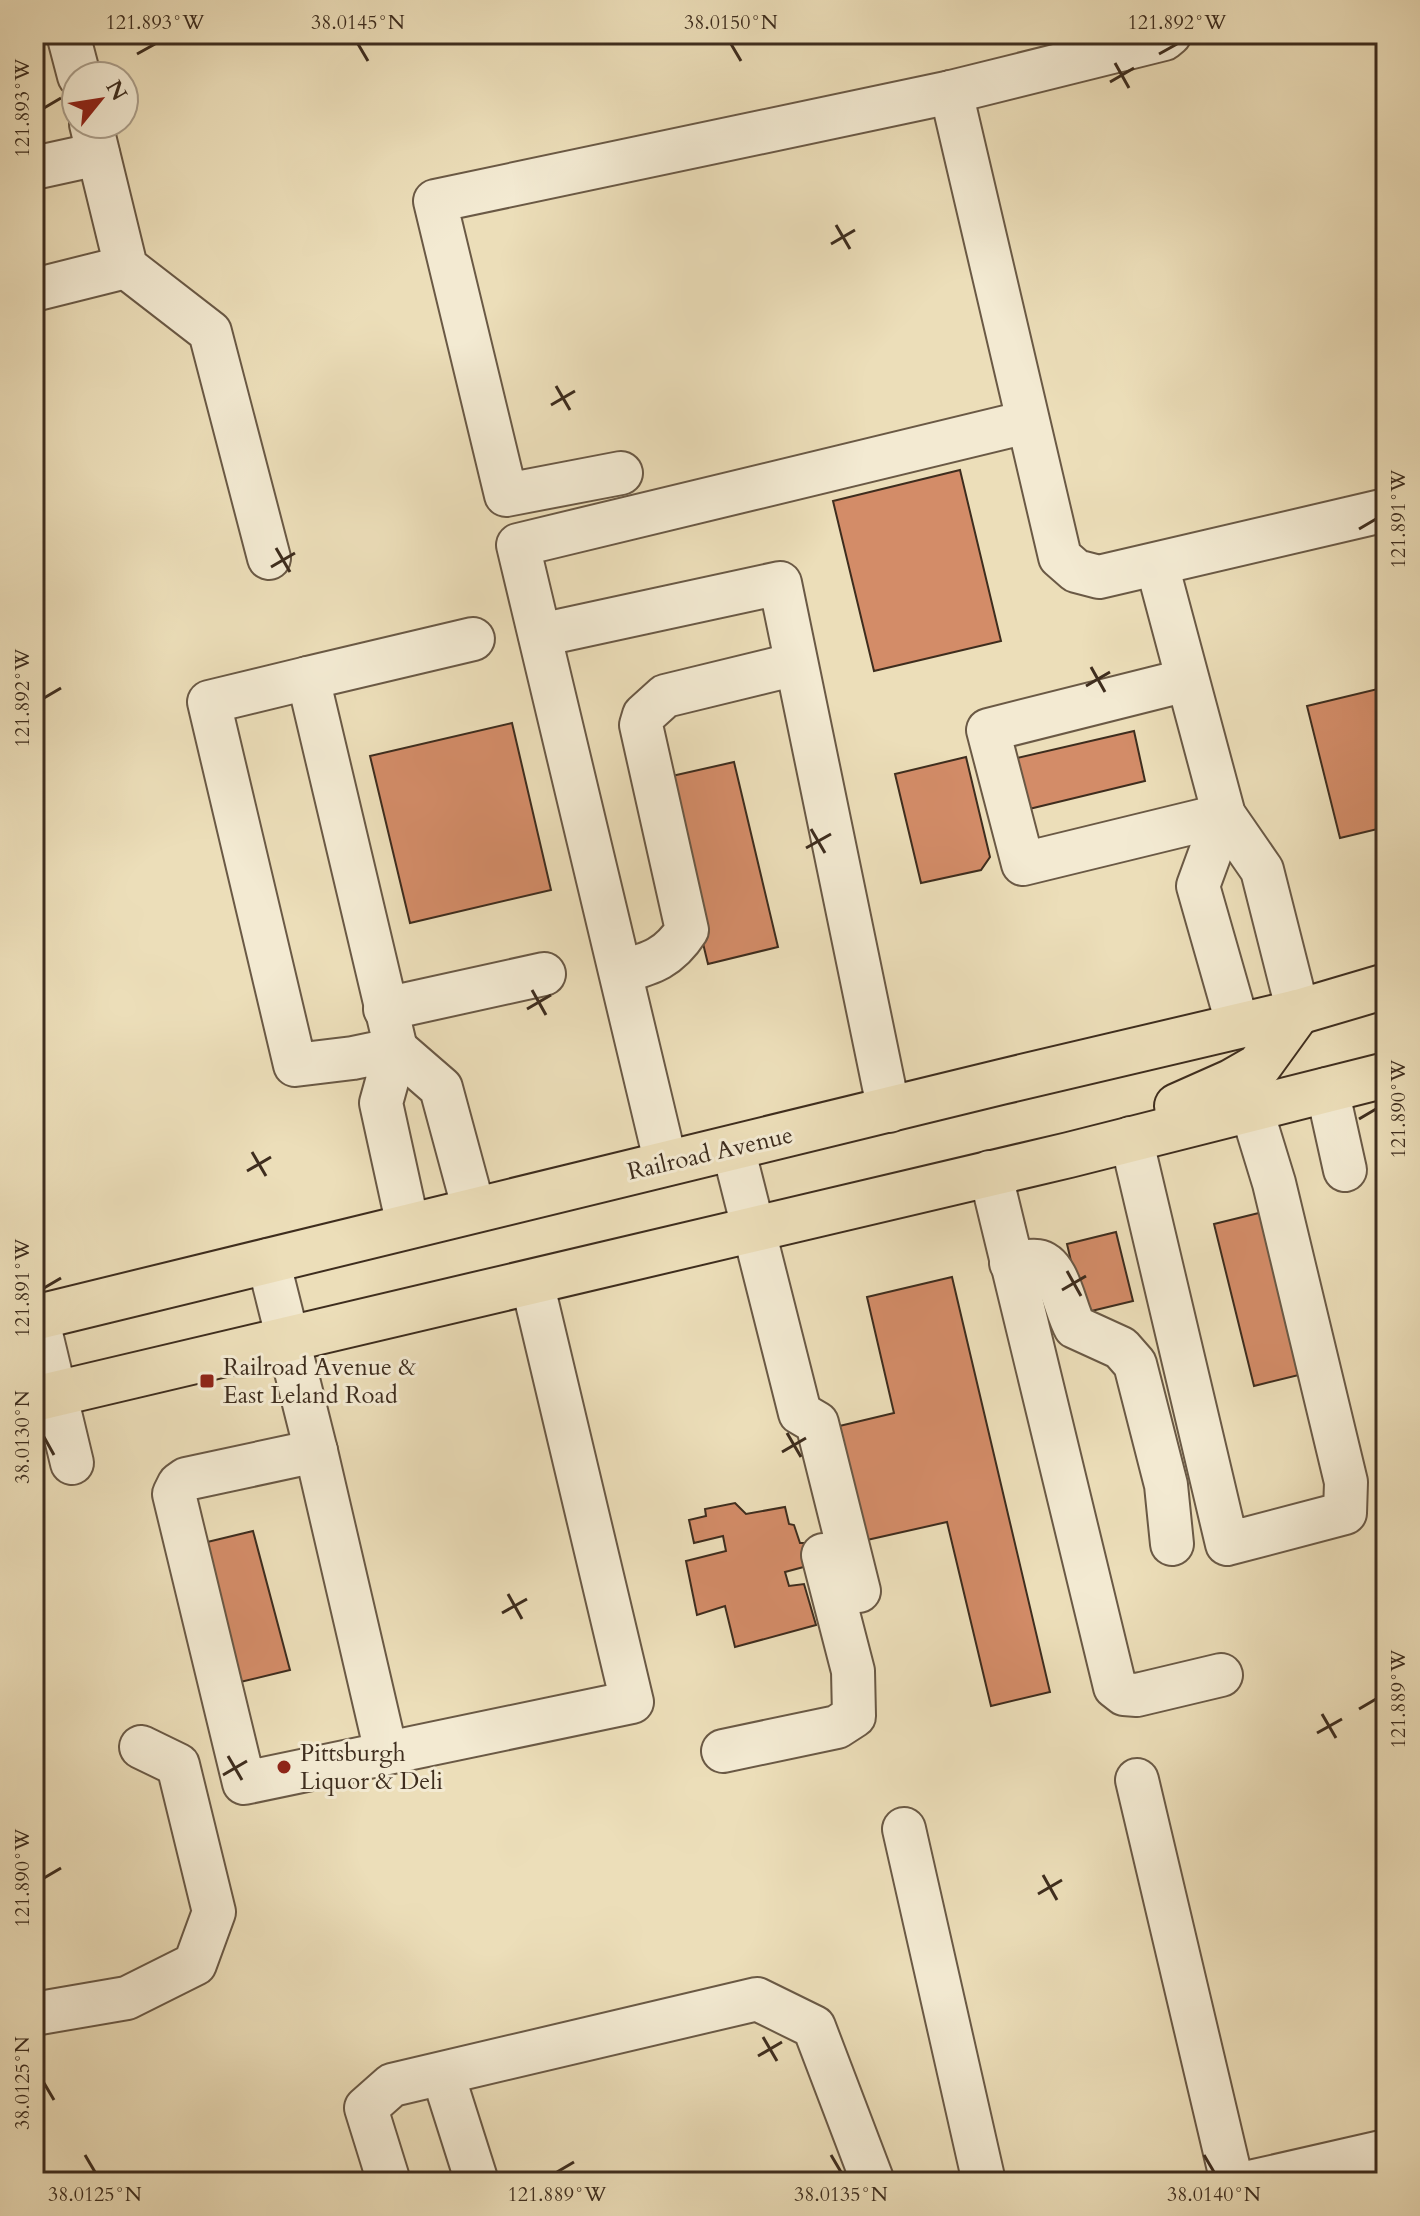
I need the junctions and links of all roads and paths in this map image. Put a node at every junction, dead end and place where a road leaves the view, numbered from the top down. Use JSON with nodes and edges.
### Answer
{"nodes":[{"id":1,"x":68,"y":34,"type":"edge"},
{"id":2,"x":1170,"y":34,"type":"edge"},
{"id":3,"x":75,"y":60,"type":"edge"},
{"id":4,"x":951,"y":92,"type":"junction"},
{"id":5,"x":92,"y":140,"type":"edge"},
{"id":6,"x":94,"y":140,"type":"edge"},
{"id":7,"x":34,"y":168,"type":"edge"},
{"id":8,"x":126,"y":267,"type":"junction"},
{"id":9,"x":34,"y":290,"type":"edge"},
{"id":10,"x":1027,"y":422,"type":"junction"},
{"id":11,"x":621,"y":473,"type":"dead end"},
{"id":12,"x":1386,"y":510,"type":"edge"},
{"id":13,"x":269,"y":558,"type":"dead end"},
{"id":14,"x":1157,"y":565,"type":"junction"},
{"id":15,"x":540,"y":635,"type":"junction"},
{"id":16,"x":473,"y":639,"type":"dead end"},
{"id":17,"x":796,"y":664,"type":"junction"},
{"id":18,"x":308,"y":678,"type":"junction"},
{"id":19,"x":1187,"y":680,"type":"junction"},
{"id":20,"x":1224,"y":815,"type":"junction"},
{"id":21,"x":621,"y":972,"type":"junction"},
{"id":22,"x":544,"y":974,"type":"dead end"},
{"id":23,"x":1386,"y":986,"type":"edge"},
{"id":24,"x":385,"y":1009,"type":"junction"},
{"id":25,"x":1298,"y":1012,"type":"junction"},
{"id":26,"x":1238,"y":1026,"type":"junction"},
{"id":27,"x":396,"y":1049,"type":"junction"},
{"id":28,"x":1386,"y":1075,"type":"edge"},
{"id":29,"x":1327,"y":1089,"type":"junction"},
{"id":30,"x":1251,"y":1108,"type":"junction"},
{"id":31,"x":889,"y":1111,"type":"junction"},
{"id":32,"x":1131,"y":1138,"type":"junction"},
{"id":33,"x":733,"y":1148,"type":"junction"},
{"id":34,"x":1069,"y":1155,"type":"junction"},
{"id":35,"x":666,"y":1164,"type":"junction"},
{"id":36,"x":1345,"y":1170,"type":"dead end"},
{"id":37,"x":990,"y":1172,"type":"junction"},
{"id":38,"x":474,"y":1210,"type":"junction"},
{"id":39,"x":408,"y":1226,"type":"junction"},
{"id":40,"x":754,"y":1228,"type":"junction"},
{"id":41,"x":268,"y":1260,"type":"junction"},
{"id":42,"x":1011,"y":1263,"type":"junction"},
{"id":43,"x":532,"y":1282,"type":"junction"},
{"id":44,"x":36,"y":1317,"type":"edge"},
{"id":45,"x":288,"y":1339,"type":"junction"},
{"id":46,"x":44,"y":1396,"type":"edge"},
{"id":47,"x":800,"y":1413,"type":"junction"},
{"id":48,"x":316,"y":1451,"type":"junction"},
{"id":49,"x":72,"y":1463,"type":"dead end"},
{"id":50,"x":1172,"y":1544,"type":"dead end"},
{"id":51,"x":859,"y":1591,"type":"dead end"},
{"id":52,"x":1221,"y":1675,"type":"dead end"},
{"id":53,"x":141,"y":1747,"type":"dead end"},
{"id":54,"x":723,"y":1751,"type":"dead end"},
{"id":55,"x":386,"y":1752,"type":"junction"},
{"id":56,"x":1137,"y":1780,"type":"dead end"},
{"id":57,"x":904,"y":1829,"type":"dead end"},
{"id":58,"x":34,"y":2014,"type":"edge"},
{"id":59,"x":443,"y":2075,"type":"junction"},
{"id":60,"x":1386,"y":2151,"type":"edge"},
{"id":61,"x":389,"y":2182,"type":"edge"},
{"id":62,"x":477,"y":2182,"type":"edge"},
{"id":63,"x":873,"y":2182,"type":"edge"},
{"id":64,"x":984,"y":2182,"type":"edge"},
{"id":65,"x":1232,"y":2182,"type":"edge"},
{"id":66,"x":1250,"y":2182,"type":"edge"}],
"edges":[{"from":1,"to":3,"type":"street"},
{"from":2,"to":4,"type":"street"},
{"from":4,"to":10,"type":"street"},
{"from":4,"to":11,"type":"street"},
{"from":5,"to":7,"type":"street"},
{"from":6,"to":8,"type":"street"},
{"from":8,"to":9,"type":"street"},
{"from":8,"to":13,"type":"street"},
{"from":10,"to":14,"type":"street"},
{"from":10,"to":15,"type":"street"},
{"from":12,"to":14,"type":"street"},
{"from":14,"to":19,"type":"street"},
{"from":15,"to":17,"type":"street"},
{"from":15,"to":21,"type":"street"},
{"from":16,"to":18,"type":"street"},
{"from":17,"to":21,"type":"street"},
{"from":17,"to":31,"type":"street"},
{"from":18,"to":24,"type":"street"},
{"from":18,"to":27,"type":"street"},
{"from":19,"to":20,"type":"street"},
{"from":19,"to":20,"type":"street"},
{"from":20,"to":25,"type":"street"},
{"from":20,"to":26,"type":"street"},
{"from":21,"to":35,"type":"street"},
{"from":22,"to":24,"type":"street"},
{"from":23,"to":25,"type":"highway","name":"Railroad Avenue"},
{"from":24,"to":27,"type":"street"},
{"from":25,"to":26,"type":"highway","name":"Railroad Avenue"},
{"from":25,"to":34,"type":"highway"},
{"from":26,"to":31,"type":"highway","name":"Railroad Avenue"},
{"from":27,"to":38,"type":"street"},
{"from":27,"to":39,"type":"street"},
{"from":28,"to":29,"type":"highway"},
{"from":29,"to":30,"type":"highway"},
{"from":29,"to":36,"type":"street"},
{"from":30,"to":32,"type":"highway"},
{"from":30,"to":32,"type":"street"},
{"from":31,"to":33,"type":"highway","name":"Railroad Avenue"},
{"from":32,"to":34,"type":"highway"},
{"from":33,"to":35,"type":"highway","name":"Railroad Avenue"},
{"from":33,"to":40,"type":"street"},
{"from":34,"to":37,"type":"highway"},
{"from":35,"to":38,"type":"highway","name":"Railroad Avenue"},
{"from":37,"to":40,"type":"highway"},
{"from":37,"to":42,"type":"street"},
{"from":38,"to":39,"type":"highway","name":"Railroad Avenue"},
{"from":39,"to":41,"type":"highway","name":"Railroad Avenue"},
{"from":40,"to":43,"type":"highway"},
{"from":40,"to":47,"type":"street"},
{"from":41,"to":44,"type":"highway","name":"Railroad Avenue"},
{"from":41,"to":45,"type":"street"},
{"from":42,"to":50,"type":"street"},
{"from":42,"to":52,"type":"street"},
{"from":43,"to":45,"type":"highway"},
{"from":43,"to":55,"type":"street"},
{"from":44,"to":46,"type":"street"},
{"from":45,"to":46,"type":"highway"},
{"from":45,"to":48,"type":"street"},
{"from":46,"to":49,"type":"street"},
{"from":47,"to":51,"type":"street"},
{"from":47,"to":54,"type":"street"},
{"from":48,"to":55,"type":"street"},
{"from":48,"to":55,"type":"street"},
{"from":53,"to":58,"type":"street"},
{"from":56,"to":65,"type":"street"},
{"from":57,"to":64,"type":"street"},
{"from":59,"to":61,"type":"street"},
{"from":59,"to":62,"type":"street"},
{"from":59,"to":63,"type":"street"},
{"from":60,"to":66,"type":"street"}]}
